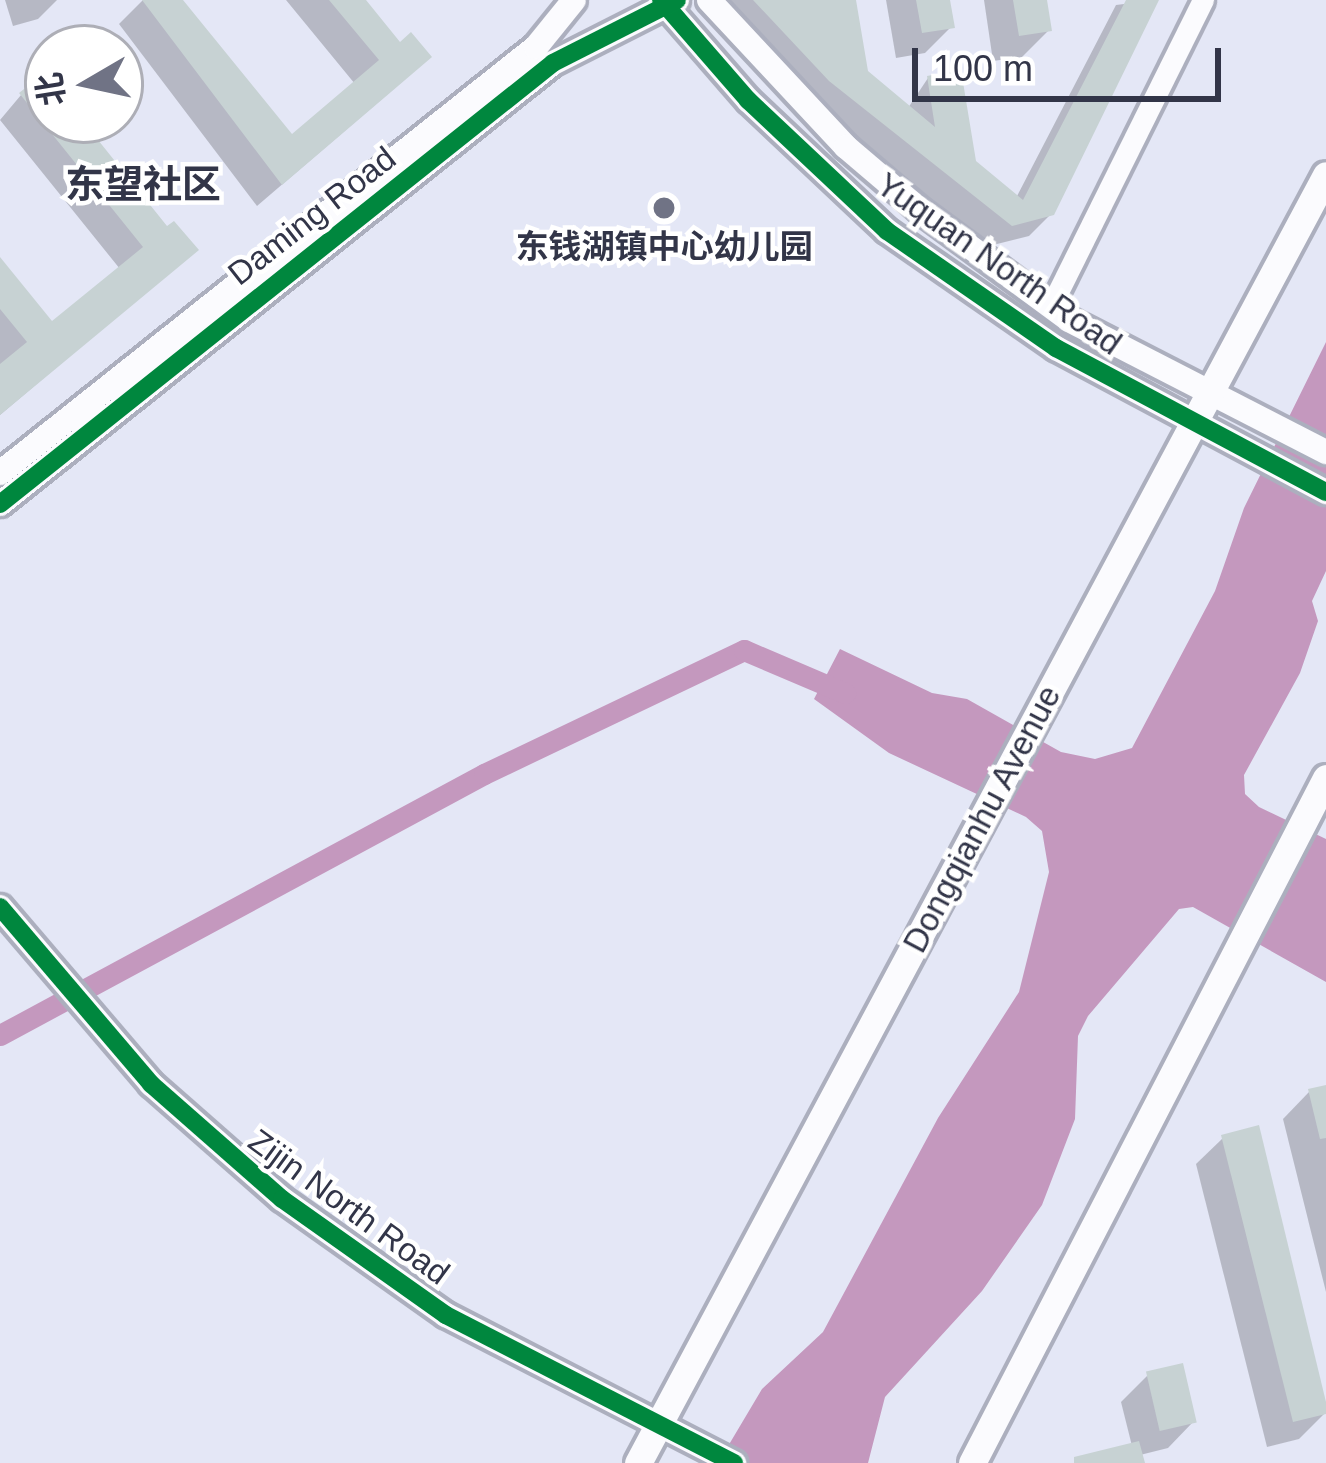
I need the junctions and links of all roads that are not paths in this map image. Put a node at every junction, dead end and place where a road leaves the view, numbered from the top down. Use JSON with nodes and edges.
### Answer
{"nodes":[{"id":1,"x":574,"y":0,"type":"edge"},
{"id":2,"x":709,"y":0,"type":"edge"},
{"id":3,"x":1203,"y":0,"type":"edge"},
{"id":4,"x":668,"y":3,"type":"edge"},
{"id":5,"x":1326,"y":175,"type":"edge"},
{"id":6,"x":1051,"y":306,"type":"junction"},
{"id":7,"x":1207,"y":394,"type":"junction"},
{"id":8,"x":1189,"y":424,"type":"junction"},
{"id":9,"x":1326,"y":452,"type":"edge"},
{"id":10,"x":0,"y":473,"type":"edge"},
{"id":11,"x":1326,"y":492,"type":"edge"},
{"id":12,"x":0,"y":504,"type":"edge"},
{"id":13,"x":1326,"y":778,"type":"edge"},
{"id":14,"x":0,"y":907,"type":"edge"},
{"id":15,"x":656,"y":1424,"type":"junction"},
{"id":16,"x":638,"y":1463,"type":"edge"},
{"id":17,"x":734,"y":1463,"type":"edge"},
{"id":18,"x":973,"y":1463,"type":"edge"}],
"edges":[{"from":1,"to":10,"type":"street","name":"Daming Road"},
{"from":2,"to":6,"type":"street","name":"Yuquan North Road"},
{"from":3,"to":6,"type":"street"},
{"from":4,"to":8,"type":"street","name":"Yuquan North Road"},
{"from":4,"to":12,"type":"street","name":"Daming Road"},
{"from":5,"to":7,"type":"main road","name":"Dongqianhu Avenue"},
{"from":6,"to":7,"type":"street","name":"Yuquan North Road"},
{"from":7,"to":8,"type":"main road","name":"Dongqianhu Avenue"},
{"from":7,"to":9,"type":"street","name":"Yuquan North Road"},
{"from":8,"to":11,"type":"street","name":"Yuquan North Road"},
{"from":8,"to":15,"type":"main road","name":"Dongqianhu Avenue"},
{"from":13,"to":18,"type":"main road"},
{"from":14,"to":15,"type":"street","name":"Zijin North Road"},
{"from":15,"to":16,"type":"main road","name":"Dongqianhu Avenue"},
{"from":15,"to":17,"type":"street","name":"Zijin North Road"}]}
